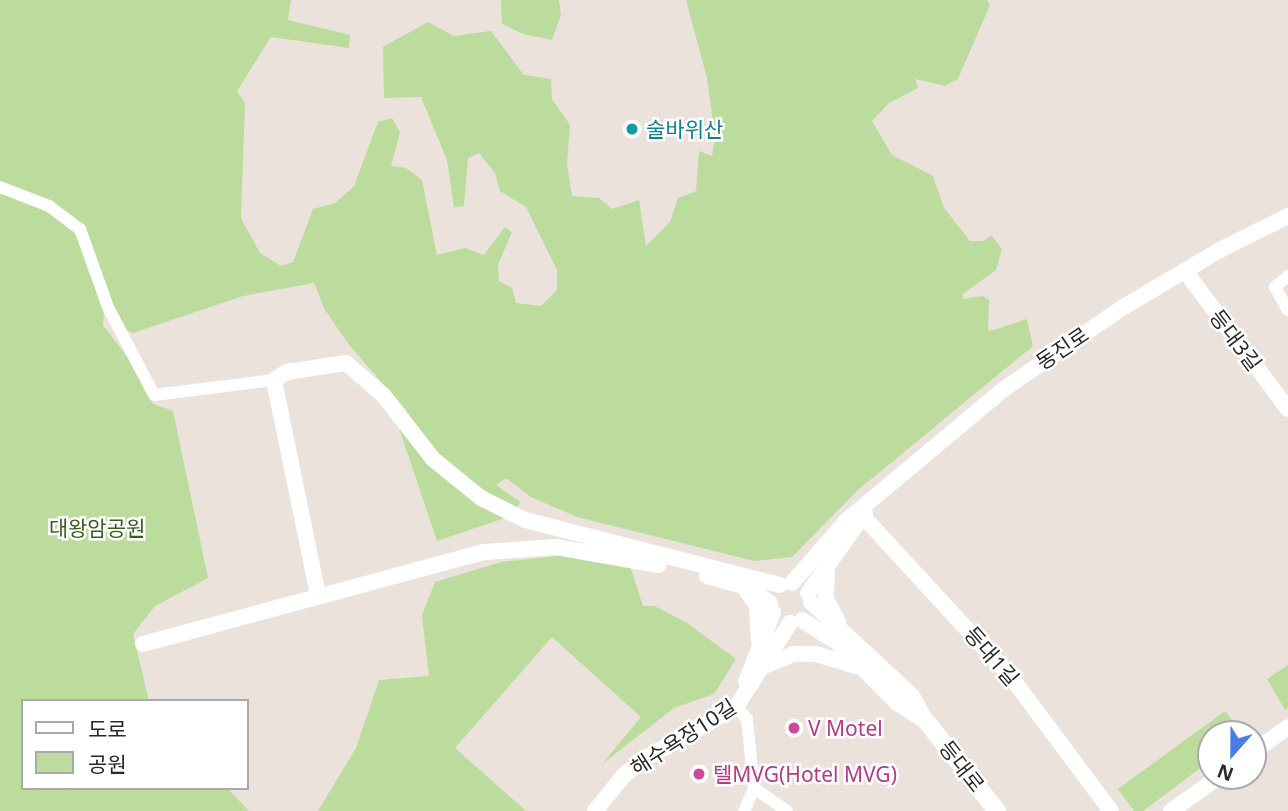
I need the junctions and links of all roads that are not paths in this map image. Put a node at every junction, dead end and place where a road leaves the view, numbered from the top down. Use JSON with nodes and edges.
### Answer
{"nodes":[{"id":1,"x":0,"y":187,"type":"edge"},
{"id":2,"x":1288,"y":216,"type":"edge"},
{"id":3,"x":1185,"y":271,"type":"junction"},
{"id":4,"x":1288,"y":276,"type":"edge"},
{"id":5,"x":1288,"y":310,"type":"edge"},
{"id":6,"x":274,"y":380,"type":"junction"},
{"id":7,"x":1288,"y":409,"type":"edge"},
{"id":8,"x":864,"y":511,"type":"junction"},
{"id":9,"x":830,"y":558,"type":"junction"},
{"id":10,"x":739,"y":583,"type":"junction"},
{"id":11,"x":786,"y":584,"type":"junction"},
{"id":12,"x":318,"y":595,"type":"junction"},
{"id":13,"x":809,"y":597,"type":"junction"},
{"id":14,"x":772,"y":608,"type":"junction"},
{"id":15,"x":796,"y":621,"type":"junction"},
{"id":16,"x":839,"y":625,"type":"junction"},
{"id":17,"x":143,"y":644,"type":"dead end"},
{"id":18,"x":761,"y":660,"type":"junction"},
{"id":19,"x":866,"y":671,"type":"junction"},
{"id":20,"x":740,"y":701,"type":"junction"},
{"id":21,"x":926,"y":721,"type":"junction"},
{"id":22,"x":1288,"y":727,"type":"edge"},
{"id":23,"x":1267,"y":742,"type":"edge"},
{"id":24,"x":754,"y":788,"type":"junction"},
{"id":25,"x":1200,"y":790,"type":"edge"},
{"id":26,"x":595,"y":811,"type":"edge"},
{"id":27,"x":744,"y":811,"type":"edge"},
{"id":28,"x":787,"y":811,"type":"edge"},
{"id":29,"x":997,"y":811,"type":"edge"},
{"id":30,"x":1111,"y":811,"type":"edge"},
{"id":31,"x":1171,"y":811,"type":"edge"}],
"edges":[{"from":1,"to":6,"type":"street"},
{"from":2,"to":3,"type":"street","name":"동진로"},
{"from":3,"to":7,"type":"street","name":"등대3길"},
{"from":3,"to":8,"type":"street","name":"동진로"},
{"from":4,"to":5,"type":"street"},
{"from":6,"to":11,"type":"street"},
{"from":6,"to":12,"type":"street"},
{"from":8,"to":9,"type":"street"},
{"from":8,"to":11,"type":"street"},
{"from":8,"to":30,"type":"street","name":"등대1길"},
{"from":9,"to":13,"type":"street"},
{"from":9,"to":16,"type":"street"},
{"from":10,"to":12,"type":"street"},
{"from":10,"to":14,"type":"street"},
{"from":10,"to":18,"type":"street"},
{"from":11,"to":13,"type":"street"},
{"from":11,"to":14,"type":"street"},
{"from":12,"to":17,"type":"street"},
{"from":13,"to":15,"type":"street"},
{"from":13,"to":16,"type":"street"},
{"from":14,"to":15,"type":"street"},
{"from":14,"to":18,"type":"street"},
{"from":15,"to":18,"type":"street"},
{"from":15,"to":19,"type":"street"},
{"from":16,"to":21,"type":"street"},
{"from":18,"to":19,"type":"street"},
{"from":18,"to":20,"type":"street"},
{"from":19,"to":21,"type":"street"},
{"from":20,"to":24,"type":"street"},
{"from":20,"to":26,"type":"street","name":"해수욕장10길"},
{"from":21,"to":29,"type":"main road","name":"등대로"},
{"from":22,"to":23,"type":"street"},
{"from":24,"to":27,"type":"street"},
{"from":24,"to":28,"type":"street"},
{"from":25,"to":31,"type":"street"}]}
